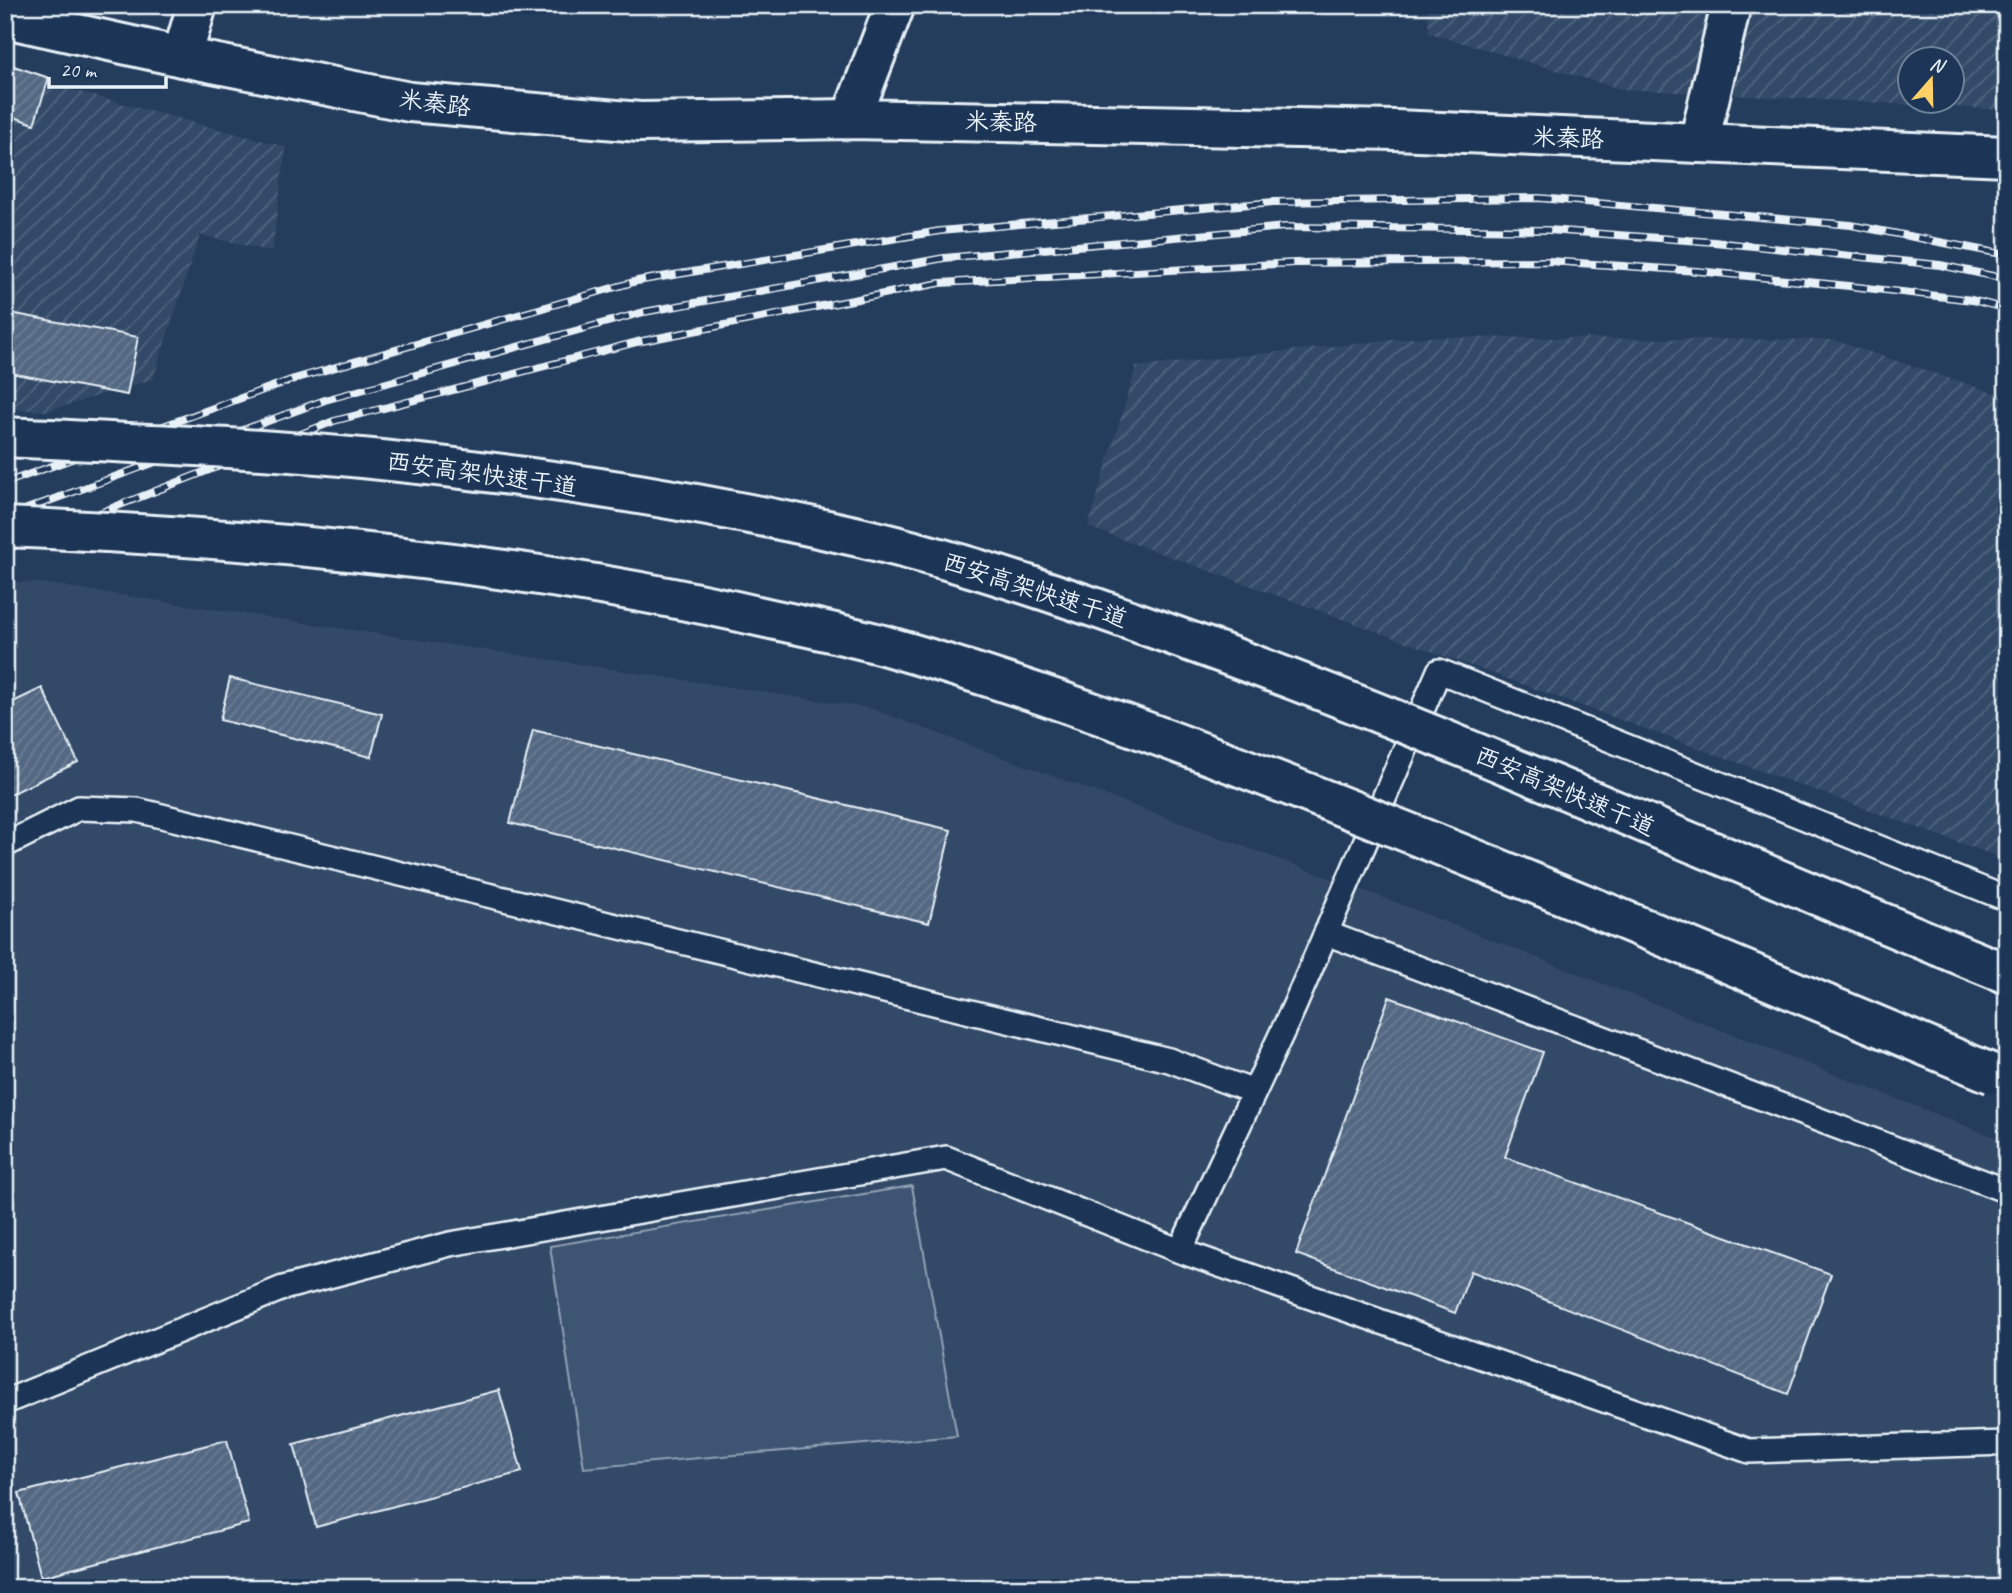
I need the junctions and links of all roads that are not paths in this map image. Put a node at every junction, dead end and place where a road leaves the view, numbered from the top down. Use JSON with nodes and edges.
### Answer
{"nodes":[{"id":1,"x":197,"y":5,"type":"edge"},
{"id":2,"x":895,"y":5,"type":"edge"},
{"id":3,"x":1731,"y":5,"type":"edge"},
{"id":4,"x":5,"y":18,"type":"edge"},
{"id":5,"x":182,"y":57,"type":"junction"},
{"id":6,"x":851,"y":119,"type":"junction"},
{"id":7,"x":1699,"y":143,"type":"junction"},
{"id":8,"x":2007,"y":156,"type":"edge"},
{"id":9,"x":5,"y":437,"type":"edge"},
{"id":10,"x":5,"y":527,"type":"edge"},
{"id":11,"x":5,"y":845,"type":"edge"},
{"id":12,"x":2007,"y":900,"type":"edge"},
{"id":13,"x":1325,"y":933,"type":"junction"},
{"id":14,"x":2007,"y":974,"type":"edge"},
{"id":15,"x":1993,"y":1074,"type":"dead end"},
{"id":16,"x":1254,"y":1092,"type":"junction"},
{"id":17,"x":2007,"y":1191,"type":"edge"},
{"id":18,"x":1180,"y":1251,"type":"junction"},
{"id":19,"x":5,"y":1402,"type":"edge"},
{"id":20,"x":2007,"y":1443,"type":"edge"}],
"edges":[{"from":1,"to":5,"type":"main road"},
{"from":2,"to":6,"type":"main road"},
{"from":3,"to":7,"type":"main road"},
{"from":4,"to":5,"type":"main road","name":"米秦路"},
{"from":5,"to":6,"type":"main road","name":"米秦路"},
{"from":6,"to":7,"type":"main road","name":"米秦路"},
{"from":7,"to":8,"type":"main road","name":"米秦路"},
{"from":9,"to":14,"type":"main road","name":"西安高架快速干道","bridge":true},
{"from":10,"to":15,"type":"main road","bridge":true},
{"from":11,"to":16,"type":"lane"},
{"from":12,"to":13,"type":"lane"},
{"from":13,"to":16,"type":"lane"},
{"from":13,"to":17,"type":"lane"},
{"from":16,"to":18,"type":"lane"},
{"from":18,"to":19,"type":"lane"},
{"from":18,"to":20,"type":"lane"}]}
